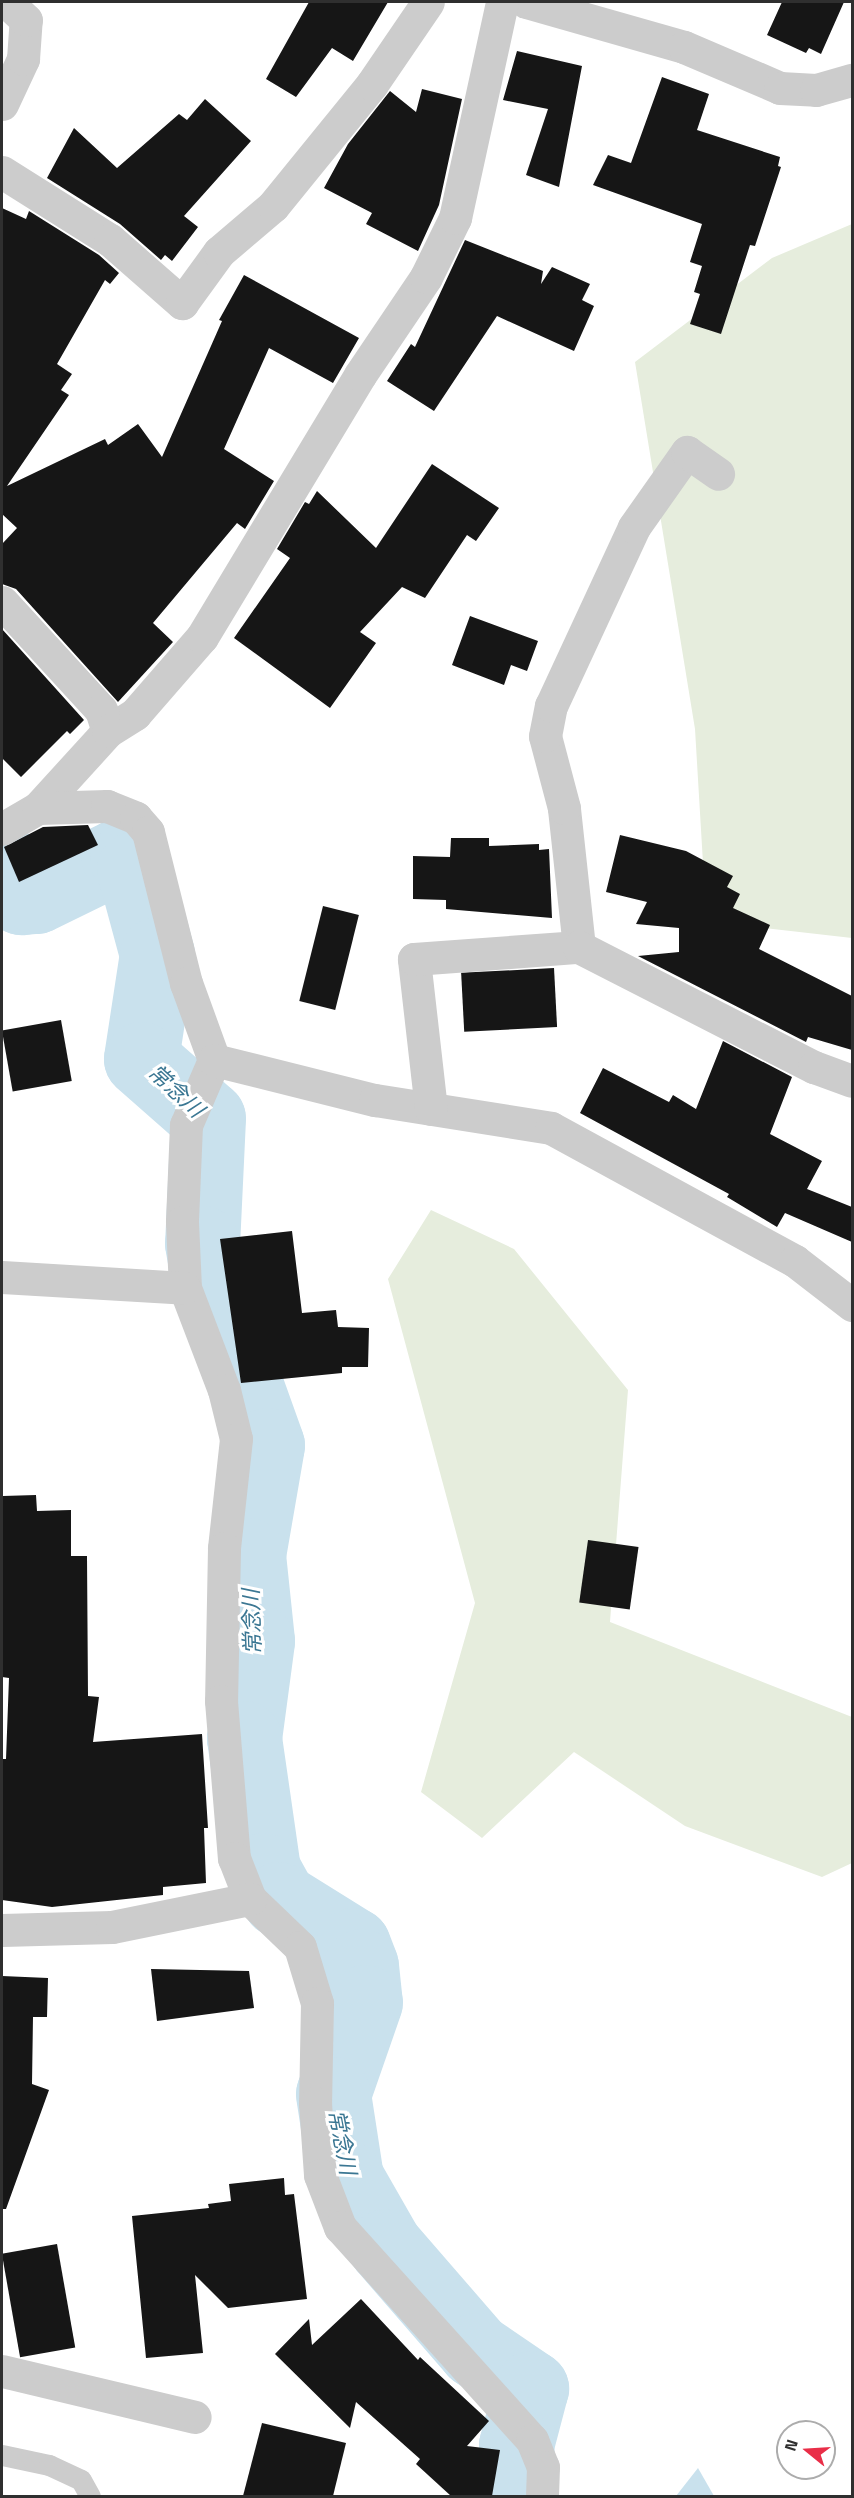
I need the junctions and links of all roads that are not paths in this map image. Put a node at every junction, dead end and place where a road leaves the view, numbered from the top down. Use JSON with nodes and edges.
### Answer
{"nodes":[{"id":1,"x":7,"y":2,"type":"edge"},
{"id":2,"x":428,"y":2,"type":"edge"},
{"id":3,"x":502,"y":2,"type":"edge"},
{"id":4,"x":526,"y":2,"type":"edge"},
{"id":5,"x":852,"y":80,"type":"edge"},
{"id":6,"x":2,"y":104,"type":"edge"},
{"id":7,"x":2,"y":172,"type":"edge"},
{"id":8,"x":718,"y":474,"type":"dead end"},
{"id":9,"x":2,"y":602,"type":"edge"},
{"id":10,"x":108,"y":731,"type":"junction"},
{"id":11,"x":38,"y":808,"type":"junction"},
{"id":12,"x":2,"y":829,"type":"edge"},
{"id":13,"x":579,"y":946,"type":"junction"},
{"id":14,"x":214,"y":1060,"type":"junction"},
{"id":15,"x":852,"y":1081,"type":"edge"},
{"id":16,"x":431,"y":1109,"type":"junction"},
{"id":17,"x":2,"y":1277,"type":"edge"},
{"id":18,"x":185,"y":1288,"type":"junction"},
{"id":19,"x":852,"y":1305,"type":"edge"},
{"id":20,"x":250,"y":1899,"type":"junction"},
{"id":21,"x":2,"y":1930,"type":"edge"},
{"id":22,"x":2,"y":2371,"type":"edge"},
{"id":23,"x":195,"y":2417,"type":"dead end"},
{"id":24,"x":2,"y":2455,"type":"edge"},
{"id":25,"x":90,"y":2496,"type":"edge"},
{"id":26,"x":542,"y":2496,"type":"edge"}],
"edges":[{"from":1,"to":6,"type":"street"},
{"from":2,"to":7,"type":"street"},
{"from":3,"to":10,"type":"street"},
{"from":4,"to":5,"type":"street"},
{"from":8,"to":13,"type":"street"},
{"from":9,"to":10,"type":"street"},
{"from":10,"to":11,"type":"street"},
{"from":11,"to":12,"type":"street"},
{"from":11,"to":14,"type":"street"},
{"from":13,"to":15,"type":"street"},
{"from":13,"to":16,"type":"street"},
{"from":14,"to":16,"type":"street"},
{"from":14,"to":18,"type":"street"},
{"from":16,"to":19,"type":"street"},
{"from":17,"to":18,"type":"street"},
{"from":18,"to":20,"type":"street"},
{"from":20,"to":21,"type":"street"},
{"from":20,"to":26,"type":"street"},
{"from":22,"to":23,"type":"street"},
{"from":24,"to":25,"type":"lane"}]}
